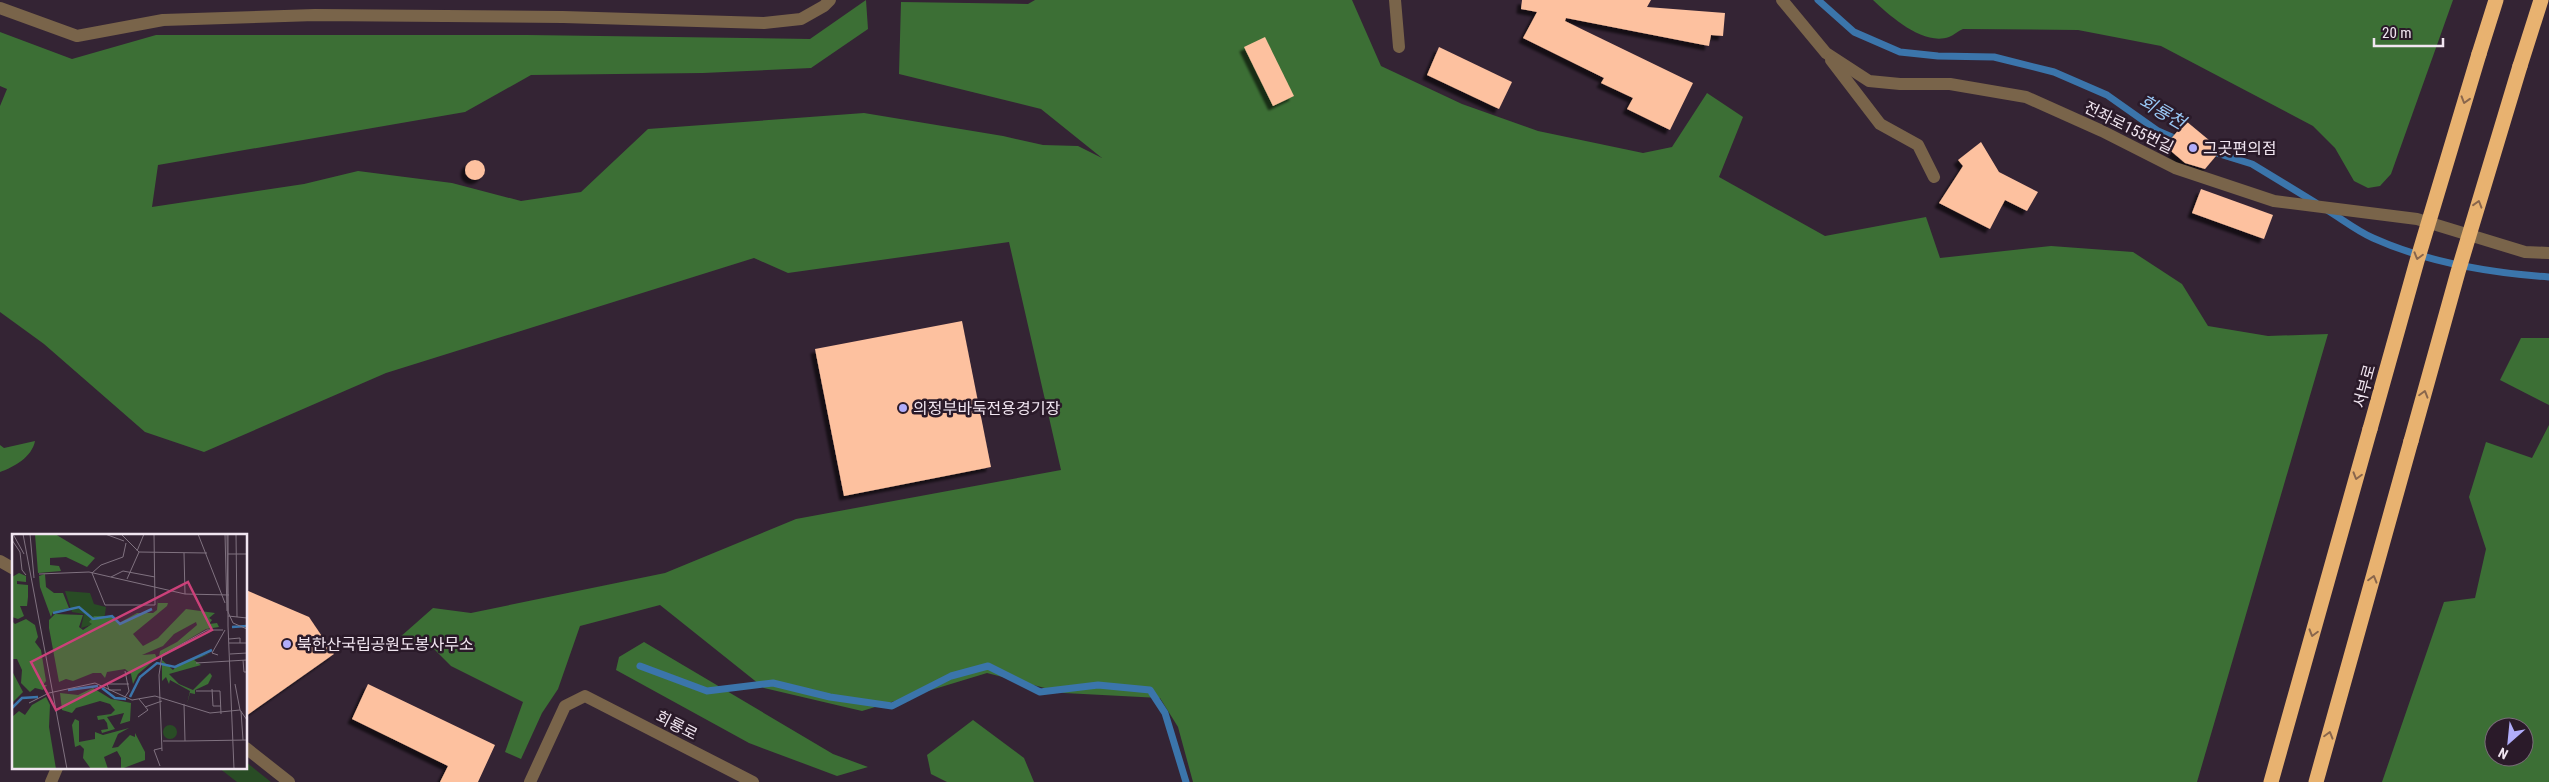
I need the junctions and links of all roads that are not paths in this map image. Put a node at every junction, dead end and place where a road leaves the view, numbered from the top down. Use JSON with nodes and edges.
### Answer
{"nodes":[{"id":1,"x":830,"y":0,"type":"edge"},
{"id":2,"x":1395,"y":0,"type":"edge"},
{"id":3,"x":1782,"y":0,"type":"edge"},
{"id":4,"x":2496,"y":0,"type":"edge"},
{"id":5,"x":2541,"y":0,"type":"edge"},
{"id":6,"x":0,"y":8,"type":"edge"},
{"id":7,"x":1399,"y":47,"type":"dead end"},
{"id":8,"x":1826,"y":53,"type":"junction"},
{"id":9,"x":1934,"y":177,"type":"dead end"},
{"id":10,"x":2549,"y":253,"type":"edge"},
{"id":11,"x":0,"y":561,"type":"edge"},
{"id":12,"x":12,"y":568,"type":"edge"},
{"id":13,"x":248,"y":750,"type":"edge"},
{"id":14,"x":56,"y":770,"type":"edge"},
{"id":15,"x":51,"y":782,"type":"edge"},
{"id":16,"x":289,"y":782,"type":"edge"},
{"id":17,"x":530,"y":782,"type":"edge"},
{"id":18,"x":753,"y":782,"type":"edge"},
{"id":19,"x":2271,"y":782,"type":"edge"},
{"id":20,"x":2316,"y":782,"type":"edge"}],
"edges":[{"from":1,"to":6,"type":"street"},
{"from":2,"to":7,"type":"street"},
{"from":3,"to":8,"type":"street","name":"전좌로155번길"},
{"from":4,"to":19,"type":"highway","name":"서부로","one_way":true,"bridge":true},
{"from":20,"to":5,"type":"highway","one_way":true,"bridge":true},
{"from":8,"to":9,"type":"street"},
{"from":8,"to":10,"type":"street","name":"전좌로155번길"},
{"from":11,"to":12,"type":"street"},
{"from":13,"to":16,"type":"street"},
{"from":14,"to":15,"type":"street"},
{"from":17,"to":18,"type":"street","name":"회룡로"}]}
